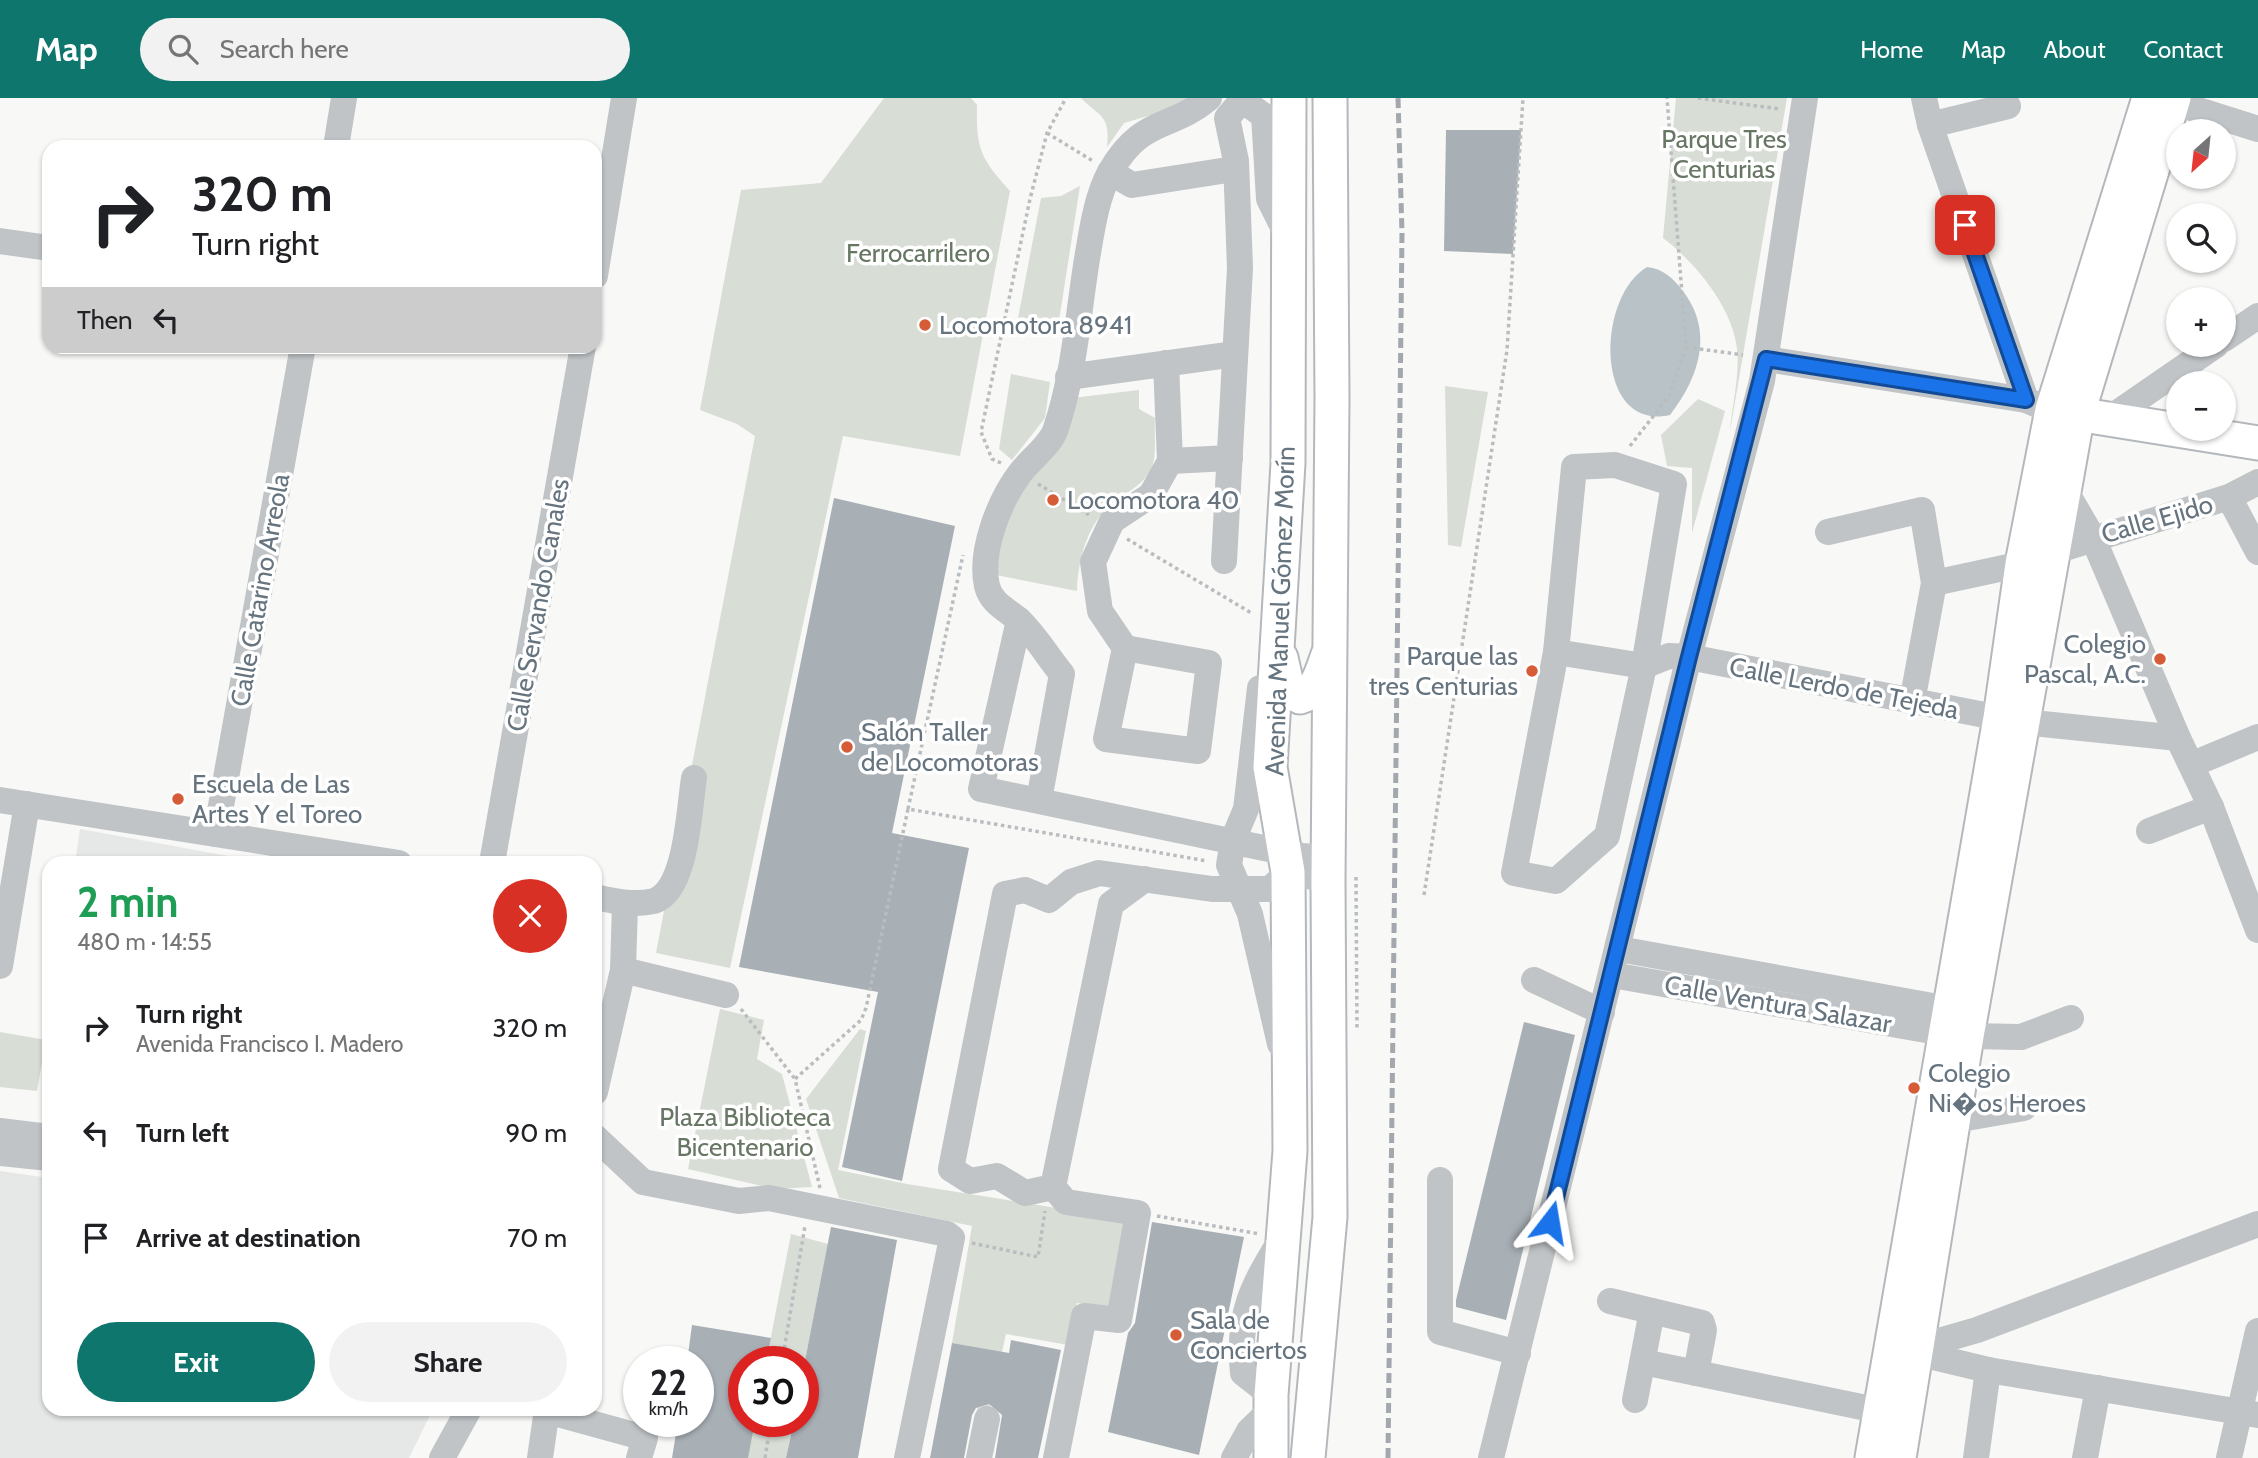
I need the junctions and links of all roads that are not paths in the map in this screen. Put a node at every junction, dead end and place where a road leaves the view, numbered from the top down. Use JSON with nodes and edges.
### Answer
{"nodes":[{"id":1,"x":344,"y":98,"type":"edge"},
{"id":2,"x":624,"y":98,"type":"edge"},
{"id":3,"x":1209,"y":98,"type":"edge"},
{"id":4,"x":1289,"y":98,"type":"edge"},
{"id":5,"x":1330,"y":98,"type":"edge"},
{"id":6,"x":1924,"y":98,"type":"edge"},
{"id":7,"x":2166,"y":99,"type":"edge"},
{"id":8,"x":1804,"y":105,"type":"edge"},
{"id":9,"x":2008,"y":106,"type":"dead end"},
{"id":10,"x":1930,"y":125,"type":"junction"},
{"id":11,"x":2258,"y":129,"type":"edge"},
{"id":12,"x":337,"y":140,"type":"edge"},
{"id":13,"x":1234,"y":169,"type":"junction"},
{"id":14,"x":1110,"y":172,"type":"junction"},
{"id":15,"x":602,"y":233,"type":"edge"},
{"id":16,"x":1289,"y":240,"type":"junction"},
{"id":17,"x":0,"y":241,"type":"edge"},
{"id":18,"x":42,"y":247,"type":"edge"},
{"id":19,"x":2258,"y":316,"type":"edge"},
{"id":20,"x":2236,"y":331,"type":"edge"},
{"id":21,"x":302,"y":354,"type":"edge"},
{"id":22,"x":582,"y":354,"type":"edge"},
{"id":23,"x":1235,"y":354,"type":"junction"},
{"id":24,"x":2199,"y":357,"type":"edge"},
{"id":25,"x":1766,"y":359,"type":"junction"},
{"id":26,"x":1166,"y":363,"type":"junction"},
{"id":27,"x":1068,"y":377,"type":"junction"},
{"id":28,"x":2052,"y":408,"type":"junction"},
{"id":29,"x":2110,"y":418,"type":"junction"},
{"id":30,"x":2258,"y":443,"type":"edge"},
{"id":31,"x":1230,"y":458,"type":"junction"},
{"id":32,"x":1170,"y":461,"type":"junction"},
{"id":33,"x":2258,"y":482,"type":"edge"},
{"id":34,"x":2065,"y":490,"type":"junction"},
{"id":35,"x":2229,"y":497,"type":"junction"},
{"id":36,"x":1828,"y":532,"type":"dead end"},
{"id":37,"x":2093,"y":538,"type":"junction"},
{"id":38,"x":2055,"y":551,"type":"junction"},
{"id":39,"x":2258,"y":552,"type":"edge"},
{"id":40,"x":1224,"y":561,"type":"dead end"},
{"id":41,"x":2022,"y":564,"type":"junction"},
{"id":42,"x":1934,"y":583,"type":"junction"},
{"id":43,"x":1019,"y":620,"type":"junction"},
{"id":44,"x":1279,"y":621,"type":"junction"},
{"id":45,"x":1331,"y":644,"type":"junction"},
{"id":46,"x":1125,"y":648,"type":"junction"},
{"id":47,"x":1556,"y":652,"type":"junction"},
{"id":48,"x":1689,"y":657,"type":"junction"},
{"id":49,"x":1644,"y":666,"type":"junction"},
{"id":50,"x":1912,"y":702,"type":"junction"},
{"id":51,"x":2012,"y":720,"type":"junction"},
{"id":52,"x":2258,"y":737,"type":"edge"},
{"id":53,"x":2178,"y":738,"type":"junction"},
{"id":54,"x":2193,"y":764,"type":"junction"},
{"id":55,"x":694,"y":778,"type":"dead end"},
{"id":56,"x":0,"y":800,"type":"edge"},
{"id":57,"x":1039,"y":800,"type":"junction"},
{"id":58,"x":27,"y":804,"type":"junction"},
{"id":59,"x":2211,"y":807,"type":"junction"},
{"id":60,"x":2149,"y":831,"type":"dead end"},
{"id":61,"x":216,"y":834,"type":"junction"},
{"id":62,"x":355,"y":856,"type":"edge"},
{"id":63,"x":493,"y":856,"type":"edge"},
{"id":64,"x":1285,"y":861,"type":"junction"},
{"id":65,"x":1233,"y":864,"type":"junction"},
{"id":66,"x":1329,"y":869,"type":"junction"},
{"id":67,"x":1145,"y":879,"type":"junction"},
{"id":68,"x":602,"y":899,"type":"edge"},
{"id":69,"x":625,"y":904,"type":"junction"},
{"id":70,"x":2258,"y":930,"type":"edge"},
{"id":71,"x":1619,"y":949,"type":"junction"},
{"id":72,"x":0,"y":966,"type":"edge"},
{"id":73,"x":622,"y":970,"type":"junction"},
{"id":74,"x":1612,"y":975,"type":"junction"},
{"id":75,"x":1534,"y":979,"type":"dead end"},
{"id":76,"x":726,"y":995,"type":"road end"},
{"id":77,"x":1602,"y":1012,"type":"junction"},
{"id":78,"x":2071,"y":1017,"type":"dead end"},
{"id":79,"x":1953,"y":1026,"type":"junction"},
{"id":80,"x":602,"y":1060,"type":"edge"},
{"id":81,"x":1288,"y":1076,"type":"junction"},
{"id":82,"x":2024,"y":1108,"type":"dead end"},
{"id":83,"x":1955,"y":1119,"type":"junction"},
{"id":84,"x":0,"y":1131,"type":"edge"},
{"id":85,"x":42,"y":1136,"type":"edge"},
{"id":86,"x":602,"y":1144,"type":"edge"},
{"id":87,"x":0,"y":1153,"type":"edge"},
{"id":88,"x":42,"y":1157,"type":"edge"},
{"id":89,"x":1440,"y":1180,"type":"dead end"},
{"id":90,"x":1059,"y":1194,"type":"junction"},
{"id":91,"x":2258,"y":1224,"type":"edge"},
{"id":92,"x":1610,"y":1301,"type":"dead end"},
{"id":93,"x":1652,"y":1311,"type":"junction"},
{"id":94,"x":2258,"y":1331,"type":"edge"},
{"id":95,"x":1918,"y":1350,"type":"junction"},
{"id":96,"x":1518,"y":1353,"type":"junction"},
{"id":97,"x":1643,"y":1362,"type":"junction"},
{"id":98,"x":1989,"y":1370,"type":"junction"},
{"id":99,"x":1696,"y":1373,"type":"junction"},
{"id":100,"x":2098,"y":1388,"type":"junction"},
{"id":101,"x":1635,"y":1399,"type":"dead end"},
{"id":102,"x":1867,"y":1409,"type":"junction"},
{"id":103,"x":2248,"y":1413,"type":"edge"},
{"id":104,"x":465,"y":1416,"type":"edge"},
{"id":105,"x":467,"y":1416,"type":"edge"},
{"id":106,"x":546,"y":1416,"type":"edge"},
{"id":107,"x":568,"y":1416,"type":"edge"},
{"id":108,"x":988,"y":1419,"type":"dead end"},
{"id":109,"x":1269,"y":1431,"type":"edge"},
{"id":110,"x":442,"y":1458,"type":"edge"},
{"id":111,"x":461,"y":1458,"type":"edge"},
{"id":112,"x":540,"y":1458,"type":"edge"},
{"id":113,"x":639,"y":1458,"type":"edge"},
{"id":114,"x":907,"y":1458,"type":"edge"},
{"id":115,"x":979,"y":1458,"type":"edge"},
{"id":116,"x":1056,"y":1458,"type":"edge"},
{"id":117,"x":1234,"y":1458,"type":"edge"},
{"id":118,"x":1308,"y":1458,"type":"edge"},
{"id":119,"x":1491,"y":1458,"type":"edge"},
{"id":120,"x":1872,"y":1458,"type":"edge"},
{"id":121,"x":1899,"y":1458,"type":"edge"},
{"id":122,"x":1976,"y":1458,"type":"edge"},
{"id":123,"x":2085,"y":1458,"type":"edge"},
{"id":124,"x":2229,"y":1458,"type":"edge"}],
"edges":[{"from":1,"to":12,"type":"street"},
{"from":2,"to":15,"type":"street"},
{"from":3,"to":14,"type":"street"},
{"from":4,"to":16,"type":"main road","name":"Avenida Manuel Gómez Morín"},
{"from":5,"to":45,"type":"main road","name":"Avenida Manuel Gómez Morín"},
{"from":6,"to":10,"type":"street"},
{"from":7,"to":11,"type":"street"},
{"from":7,"to":28,"type":"main road"},
{"from":8,"to":25,"type":"street"},
{"from":9,"to":10,"type":"street"},
{"from":10,"to":28,"type":"street"},
{"from":13,"to":14,"type":"street"},
{"from":13,"to":16,"type":"street"},
{"from":13,"to":23,"type":"street"},
{"from":14,"to":27,"type":"street"},
{"from":16,"to":44,"type":"main road","name":"Avenida Manuel Gómez Morín"},
{"from":17,"to":18,"type":"street"},
{"from":19,"to":20,"type":"street"},
{"from":21,"to":61,"type":"street","name":"Calle Catarino Arreola"},
{"from":22,"to":63,"type":"street","name":"Calle Servando Canales"},
{"from":23,"to":26,"type":"street"},
{"from":23,"to":31,"type":"street"},
{"from":24,"to":29,"type":"street"},
{"from":25,"to":28,"type":"street"},
{"from":25,"to":48,"type":"street"},
{"from":26,"to":27,"type":"street"},
{"from":26,"to":32,"type":"street"},
{"from":27,"to":43,"type":"street"},
{"from":28,"to":29,"type":"main road"},
{"from":28,"to":34,"type":"main road"},
{"from":28,"to":41,"type":"main road"},
{"from":29,"to":30,"type":"main road"},
{"from":31,"to":32,"type":"street"},
{"from":31,"to":40,"type":"street"},
{"from":32,"to":46,"type":"street"},
{"from":33,"to":35,"type":"street","name":"Calle Ejido"},
{"from":34,"to":37,"type":"street"},
{"from":34,"to":38,"type":"main road"},
{"from":35,"to":37,"type":"street","name":"Calle Ejido"},
{"from":35,"to":39,"type":"street"},
{"from":36,"to":42,"type":"street"},
{"from":37,"to":38,"type":"street","name":"Calle Ejido"},
{"from":37,"to":53,"type":"street"},
{"from":38,"to":51,"type":"main road"},
{"from":41,"to":42,"type":"street"},
{"from":41,"to":51,"type":"main road"},
{"from":42,"to":50,"type":"street"},
{"from":43,"to":57,"type":"street"},
{"from":43,"to":57,"type":"street"},
{"from":44,"to":45,"type":"main road"},
{"from":44,"to":64,"type":"main road","name":"Avenida Manuel Gómez Morín"},
{"from":44,"to":65,"type":"street"},
{"from":45,"to":66,"type":"main road","name":"Avenida Manuel Gómez Morín"},
{"from":46,"to":46,"type":"street"},
{"from":47,"to":49,"type":"street"},
{"from":47,"to":49,"type":"street"},
{"from":47,"to":49,"type":"street"},
{"from":48,"to":49,"type":"street","name":"Calle Lerdo de Tejeda"},
{"from":48,"to":50,"type":"street","name":"Calle Lerdo de Tejeda"},
{"from":48,"to":71,"type":"street"},
{"from":50,"to":51,"type":"street","name":"Calle Lerdo de Tejeda"},
{"from":51,"to":53,"type":"street","name":"Calle Lerdo de Tejeda"},
{"from":51,"to":79,"type":"main road"},
{"from":52,"to":54,"type":"street"},
{"from":53,"to":54,"type":"street"},
{"from":54,"to":59,"type":"street"},
{"from":55,"to":69,"type":"street"},
{"from":56,"to":58,"type":"street"},
{"from":57,"to":65,"type":"street"},
{"from":58,"to":61,"type":"street"},
{"from":58,"to":72,"type":"street"},
{"from":59,"to":60,"type":"street"},
{"from":59,"to":70,"type":"street"},
{"from":61,"to":62,"type":"street"},
{"from":64,"to":65,"type":"street"},
{"from":64,"to":65,"type":"street"},
{"from":64,"to":66,"type":"street"},
{"from":64,"to":81,"type":"main road","name":"Avenida Manuel Gómez Morín"},
{"from":65,"to":67,"type":"street"},
{"from":65,"to":81,"type":"street"},
{"from":66,"to":118,"type":"main road","name":"Avenida Manuel Gómez Morín"},
{"from":67,"to":90,"type":"street"},
{"from":67,"to":90,"type":"street"},
{"from":68,"to":69,"type":"street"},
{"from":69,"to":73,"type":"street"},
{"from":71,"to":74,"type":"street"},
{"from":71,"to":79,"type":"street","name":"Calle Ventura Salazar"},
{"from":73,"to":76,"type":"street"},
{"from":73,"to":80,"type":"street"},
{"from":74,"to":77,"type":"street"},
{"from":74,"to":79,"type":"street","name":"Calle Ventura Salazar"},
{"from":75,"to":77,"type":"street"},
{"from":77,"to":96,"type":"street"},
{"from":78,"to":79,"type":"street"},
{"from":79,"to":83,"type":"main road"},
{"from":79,"to":102,"type":"main road"},
{"from":81,"to":109,"type":"main road","name":"Avenida Manuel Gómez Morín"},
{"from":82,"to":83,"type":"street"},
{"from":83,"to":95,"type":"main road"},
{"from":84,"to":85,"type":"street"},
{"from":86,"to":114,"type":"street"},
{"from":87,"to":88,"type":"street"},
{"from":89,"to":96,"type":"street"},
{"from":90,"to":116,"type":"street"},
{"from":91,"to":95,"type":"street"},
{"from":92,"to":93,"type":"street"},
{"from":93,"to":97,"type":"street"},
{"from":93,"to":99,"type":"street"},
{"from":94,"to":103,"type":"street"},
{"from":95,"to":98,"type":"street"},
{"from":95,"to":121,"type":"main road"},
{"from":96,"to":119,"type":"street"},
{"from":97,"to":99,"type":"street"},
{"from":97,"to":101,"type":"street"},
{"from":98,"to":100,"type":"street"},
{"from":98,"to":122,"type":"street"},
{"from":99,"to":102,"type":"street"},
{"from":100,"to":103,"type":"street"},
{"from":100,"to":123,"type":"street"},
{"from":102,"to":120,"type":"main road"},
{"from":103,"to":124,"type":"street"},
{"from":104,"to":110,"type":"street"},
{"from":105,"to":111,"type":"street"},
{"from":106,"to":112,"type":"street"},
{"from":107,"to":113,"type":"street"},
{"from":108,"to":115,"type":"street"},
{"from":109,"to":117,"type":"street"}]}
